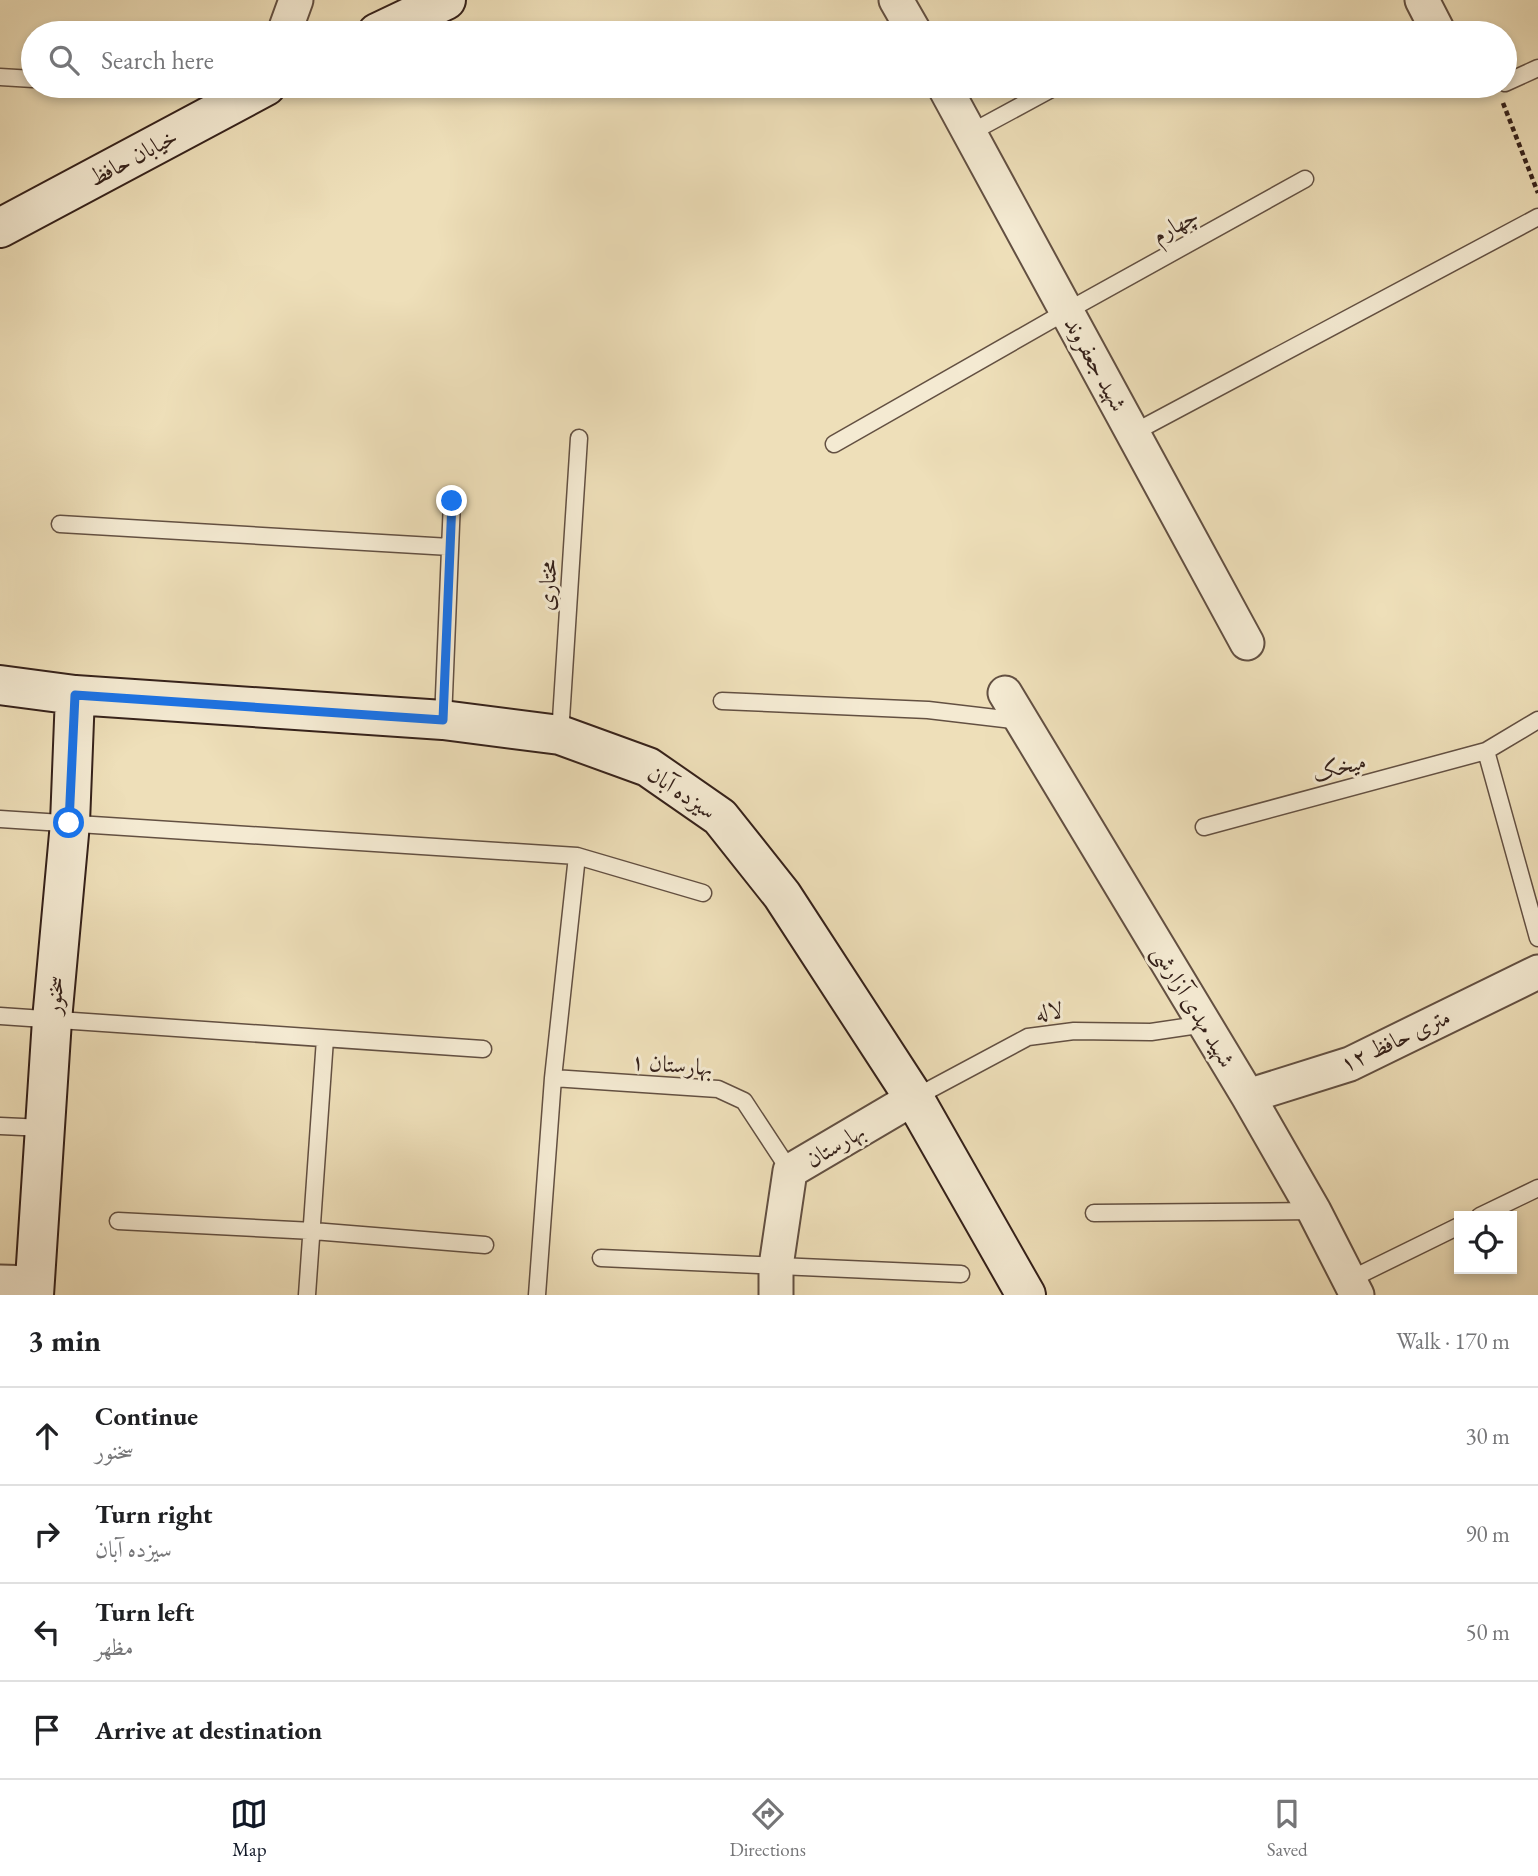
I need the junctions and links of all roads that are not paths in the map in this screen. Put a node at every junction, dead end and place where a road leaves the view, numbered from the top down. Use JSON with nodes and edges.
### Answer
{"nodes":[{"id":1,"x":296,"y":0,"type":"edge"},
{"id":2,"x":446,"y":0,"type":"edge"},
{"id":3,"x":897,"y":0,"type":"edge"},
{"id":4,"x":1422,"y":0,"type":"edge"},
{"id":5,"x":288,"y":21,"type":"edge"},
{"id":6,"x":402,"y":21,"type":"edge"},
{"id":7,"x":908,"y":21,"type":"edge"},
{"id":8,"x":1433,"y":21,"type":"edge"},
{"id":9,"x":1538,"y":68,"type":"edge"},
{"id":10,"x":0,"y":78,"type":"edge"},
{"id":11,"x":1517,"y":78,"type":"edge"},
{"id":12,"x":21,"y":79,"type":"edge"},
{"id":13,"x":242,"y":98,"type":"edge"},
{"id":14,"x":951,"y":98,"type":"edge"},
{"id":15,"x":1035,"y":98,"type":"edge"},
{"id":16,"x":970,"y":133,"type":"junction"},
{"id":17,"x":1305,"y":179,"type":"dead end"},
{"id":18,"x":1538,"y":217,"type":"edge"},
{"id":19,"x":0,"y":228,"type":"edge"},
{"id":20,"x":1067,"y":311,"type":"junction"},
{"id":21,"x":1133,"y":433,"type":"junction"},
{"id":22,"x":579,"y":438,"type":"dead end"},
{"id":23,"x":834,"y":444,"type":"dead end"},
{"id":24,"x":452,"y":501,"type":"dead end"},
{"id":25,"x":60,"y":524,"type":"dead end"},
{"id":26,"x":450,"y":547,"type":"junction"},
{"id":27,"x":1247,"y":643,"type":"dead end"},
{"id":28,"x":0,"y":684,"type":"edge"},
{"id":29,"x":1005,"y":693,"type":"dead end"},
{"id":30,"x":75,"y":695,"type":"junction"},
{"id":31,"x":722,"y":701,"type":"dead end"},
{"id":32,"x":443,"y":720,"type":"junction"},
{"id":33,"x":1538,"y":720,"type":"edge"},
{"id":34,"x":1024,"y":721,"type":"junction"},
{"id":35,"x":559,"y":735,"type":"junction"},
{"id":36,"x":1486,"y":751,"type":"junction"},
{"id":37,"x":0,"y":819,"type":"edge"},
{"id":38,"x":69,"y":823,"type":"junction"},
{"id":39,"x":1204,"y":827,"type":"dead end"},
{"id":40,"x":577,"y":856,"type":"junction"},
{"id":41,"x":703,"y":892,"type":"dead end"},
{"id":42,"x":1538,"y":939,"type":"edge"},
{"id":43,"x":1538,"y":972,"type":"edge"},
{"id":44,"x":0,"y":1016,"type":"edge"},
{"id":45,"x":52,"y":1020,"type":"junction"},
{"id":46,"x":1205,"y":1024,"type":"junction"},
{"id":47,"x":325,"y":1039,"type":"junction"},
{"id":48,"x":483,"y":1049,"type":"dead end"},
{"id":49,"x":553,"y":1078,"type":"junction"},
{"id":50,"x":1248,"y":1096,"type":"junction"},
{"id":51,"x":914,"y":1098,"type":"junction"},
{"id":52,"x":0,"y":1126,"type":"edge"},
{"id":53,"x":45,"y":1128,"type":"junction"},
{"id":54,"x":790,"y":1171,"type":"junction"},
{"id":55,"x":1538,"y":1188,"type":"edge"},
{"id":56,"x":1314,"y":1211,"type":"junction"},
{"id":57,"x":1490,"y":1211,"type":"edge"},
{"id":58,"x":1094,"y":1213,"type":"dead end"},
{"id":59,"x":118,"y":1221,"type":"dead end"},
{"id":60,"x":1454,"y":1229,"type":"edge"},
{"id":61,"x":313,"y":1231,"type":"junction"},
{"id":62,"x":485,"y":1245,"type":"dead end"},
{"id":63,"x":601,"y":1258,"type":"dead end"},
{"id":64,"x":961,"y":1274,"type":"dead end"},
{"id":65,"x":776,"y":1280,"type":"edge"},
{"id":66,"x":23,"y":1287,"type":"edge"},
{"id":67,"x":1353,"y":1287,"type":"edge"},
{"id":68,"x":307,"y":1295,"type":"edge"},
{"id":69,"x":537,"y":1295,"type":"edge"},
{"id":70,"x":1026,"y":1295,"type":"edge"}],
"edges":[{"from":1,"to":5,"type":"street"},
{"from":2,"to":6,"type":"street"},
{"from":3,"to":7,"type":"street"},
{"from":4,"to":8,"type":"street"},
{"from":9,"to":11,"type":"lane"},
{"from":10,"to":12,"type":"lane"},
{"from":13,"to":19,"type":"street","name":"خیابان حافظ"},
{"from":14,"to":16,"type":"street","name":"شهید جعفروند"},
{"from":15,"to":16,"type":"lane"},
{"from":16,"to":20,"type":"street","name":"شهید جعفروند"},
{"from":17,"to":20,"type":"lane","name":"چهارم"},
{"from":18,"to":21,"type":"lane"},
{"from":20,"to":21,"type":"street","name":"شهید جعفروند"},
{"from":20,"to":23,"type":"lane","name":"چهارم"},
{"from":21,"to":27,"type":"street","name":"شهید جعفروند"},
{"from":22,"to":35,"type":"lane","name":"مختاری"},
{"from":24,"to":26,"type":"lane"},
{"from":25,"to":26,"type":"lane"},
{"from":26,"to":32,"type":"lane"},
{"from":28,"to":30,"type":"street","name":"سیزده آبان"},
{"from":29,"to":34,"type":"street","name":"شهید مهدی آزارشی"},
{"from":30,"to":32,"type":"street","name":"سیزده آبان"},
{"from":30,"to":38,"type":"street","name":"سخنور"},
{"from":31,"to":34,"type":"lane"},
{"from":32,"to":35,"type":"street","name":"سیزده آبان"},
{"from":33,"to":36,"type":"lane","name":"میخک"},
{"from":34,"to":46,"type":"street","name":"شهید مهدی آزارشی"},
{"from":35,"to":51,"type":"street","name":"سیزده آبان"},
{"from":36,"to":39,"type":"lane","name":"میخک"},
{"from":36,"to":42,"type":"lane"},
{"from":37,"to":38,"type":"lane"},
{"from":38,"to":40,"type":"lane"},
{"from":38,"to":45,"type":"street","name":"سخنور"},
{"from":40,"to":41,"type":"lane"},
{"from":40,"to":49,"type":"lane"},
{"from":43,"to":50,"type":"street","name":"۱۲ متری حافظ"},
{"from":44,"to":45,"type":"lane"},
{"from":45,"to":47,"type":"lane"},
{"from":45,"to":53,"type":"street","name":"سخنور"},
{"from":46,"to":50,"type":"street","name":"شهید مهدی آزارشی"},
{"from":46,"to":51,"type":"lane","name":"لاله"},
{"from":47,"to":48,"type":"lane"},
{"from":47,"to":61,"type":"lane"},
{"from":49,"to":54,"type":"lane","name":"بهارستان ۱"},
{"from":49,"to":69,"type":"lane"},
{"from":50,"to":56,"type":"street","name":"شهید مهدی آزارشی"},
{"from":51,"to":54,"type":"street","name":"بهارستان"},
{"from":51,"to":70,"type":"street","name":"سیزده آبان"},
{"from":52,"to":53,"type":"lane"},
{"from":53,"to":66,"type":"street","name":"سخنور"},
{"from":54,"to":65,"type":"street","name":"بهارستان"},
{"from":55,"to":57,"type":"lane"},
{"from":56,"to":58,"type":"lane"},
{"from":56,"to":67,"type":"street","name":"شهید مهدی آزارشی"},
{"from":59,"to":61,"type":"lane"},
{"from":60,"to":67,"type":"lane"},
{"from":61,"to":62,"type":"lane"},
{"from":61,"to":68,"type":"lane"},
{"from":63,"to":65,"type":"lane"},
{"from":64,"to":65,"type":"lane"}]}
